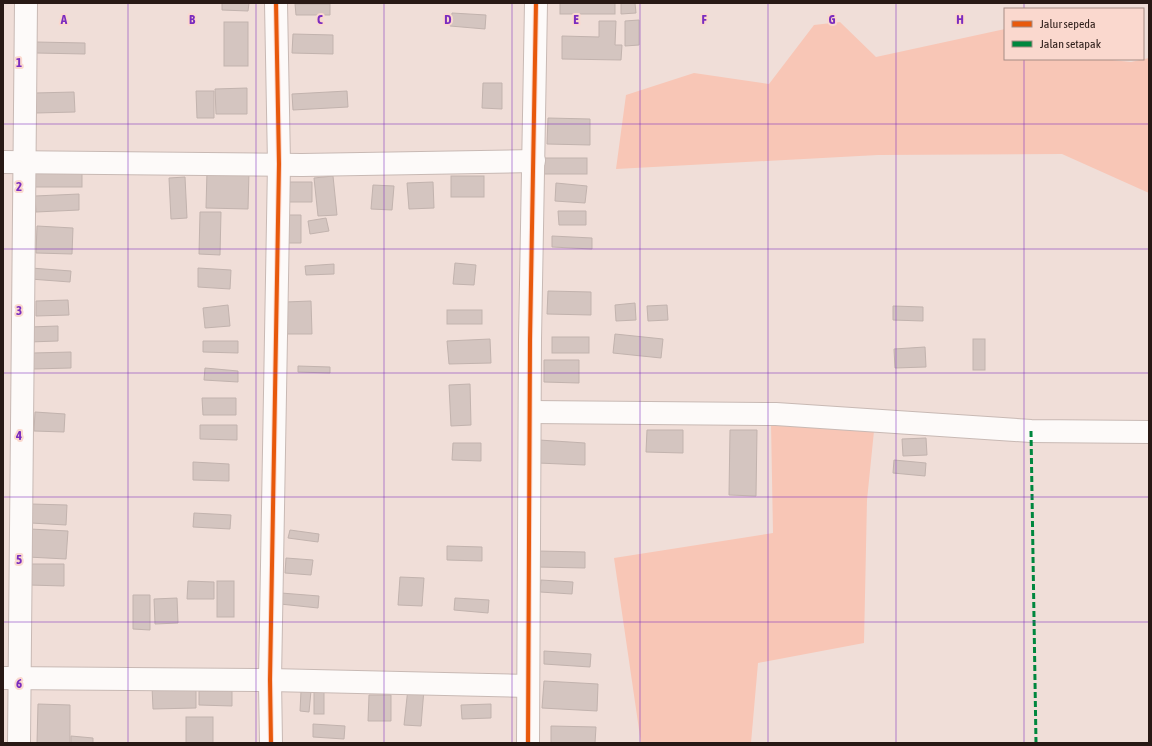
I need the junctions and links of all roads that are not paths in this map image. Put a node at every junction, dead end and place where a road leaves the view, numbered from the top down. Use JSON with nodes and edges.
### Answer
{"nodes":[{"id":1,"x":26,"y":3,"type":"edge"},
{"id":2,"x":276,"y":3,"type":"edge"},
{"id":3,"x":536,"y":3,"type":"edge"},
{"id":4,"x":534,"y":161,"type":"junction"},
{"id":5,"x":3,"y":162,"type":"edge"},
{"id":6,"x":25,"y":162,"type":"junction"},
{"id":7,"x":279,"y":164,"type":"junction"},
{"id":8,"x":531,"y":412,"type":"junction"},
{"id":9,"x":1149,"y":432,"type":"edge"},
{"id":10,"x":11,"y":678,"type":"edge"},
{"id":11,"x":270,"y":680,"type":"junction"},
{"id":12,"x":528,"y":686,"type":"junction"},
{"id":13,"x":19,"y":743,"type":"edge"},
{"id":14,"x":271,"y":743,"type":"edge"},
{"id":15,"x":528,"y":743,"type":"edge"}],
"edges":[{"from":1,"to":6,"type":"street"},
{"from":2,"to":7,"type":"street"},
{"from":3,"to":4,"type":"street"},
{"from":4,"to":7,"type":"street"},
{"from":4,"to":8,"type":"street"},
{"from":5,"to":6,"type":"street"},
{"from":6,"to":7,"type":"street"},
{"from":6,"to":10,"type":"street"},
{"from":7,"to":11,"type":"street"},
{"from":8,"to":9,"type":"street"},
{"from":8,"to":12,"type":"street"},
{"from":10,"to":11,"type":"street"},
{"from":10,"to":13,"type":"street"},
{"from":11,"to":12,"type":"street"},
{"from":11,"to":14,"type":"street"},
{"from":12,"to":15,"type":"street"}]}
